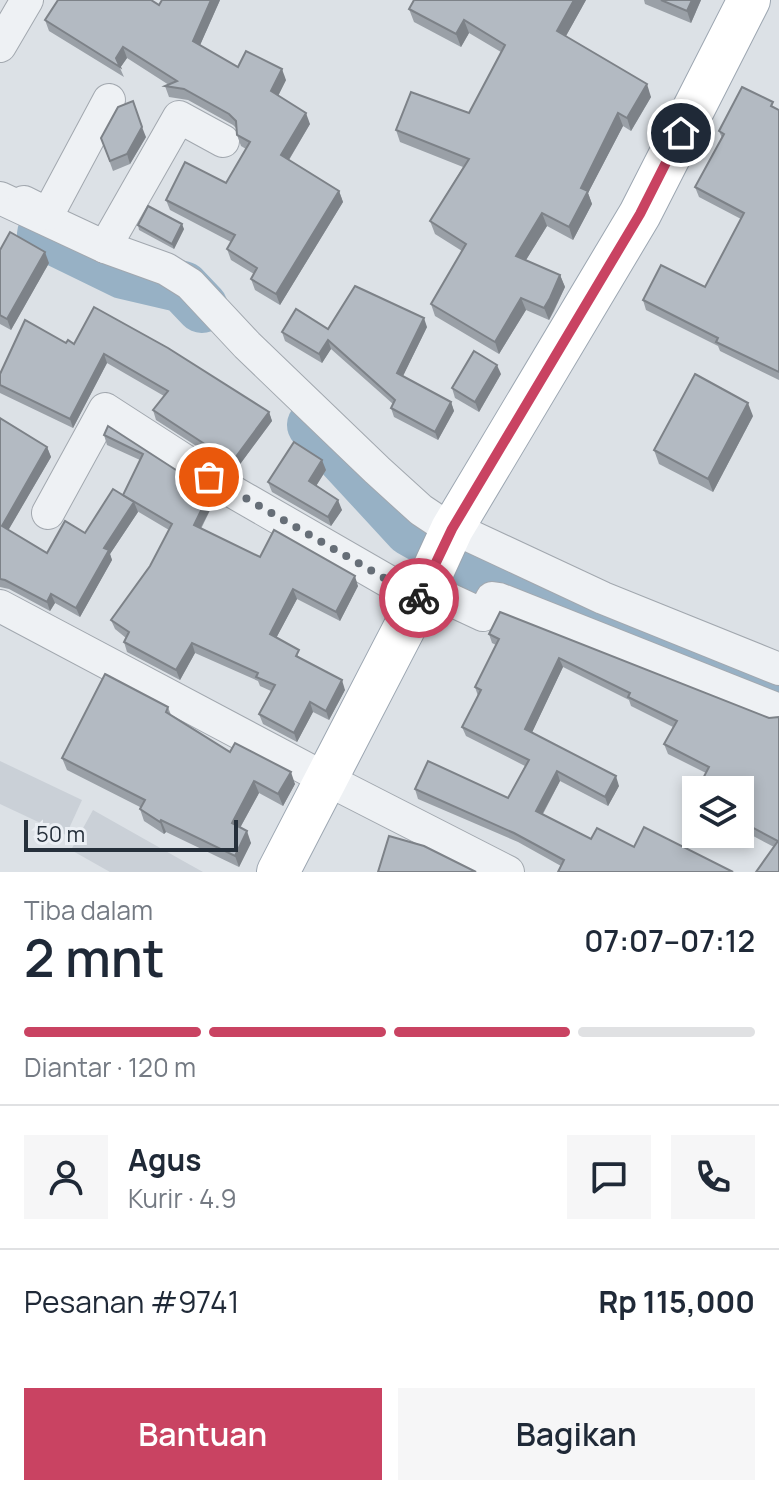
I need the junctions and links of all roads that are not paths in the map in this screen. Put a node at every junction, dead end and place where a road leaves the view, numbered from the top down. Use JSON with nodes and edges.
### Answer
{"nodes":[{"id":1,"x":27,"y":0,"type":"edge"},
{"id":2,"x":749,"y":0,"type":"edge"},
{"id":3,"x":0,"y":46,"type":"edge"},
{"id":4,"x":109,"y":100,"type":"dead end"},
{"id":5,"x":223,"y":141,"type":"dead end"},
{"id":6,"x":0,"y":190,"type":"edge"},
{"id":7,"x":0,"y":198,"type":"edge"},
{"id":8,"x":105,"y":247,"type":"junction"},
{"id":9,"x":48,"y":513,"type":"dead end"},
{"id":10,"x":451,"y":531,"type":"junction"},
{"id":11,"x":423,"y":590,"type":"junction"},
{"id":12,"x":0,"y":606,"type":"edge"},
{"id":13,"x":779,"y":669,"type":"edge"},
{"id":14,"x":779,"y":710,"type":"edge"},
{"id":15,"x":326,"y":779,"type":"junction"},
{"id":16,"x":278,"y":872,"type":"edge"},
{"id":17,"x":508,"y":872,"type":"edge"}],
"edges":[{"from":1,"to":3,"type":"street"},
{"from":2,"to":10,"type":"main road"},
{"from":4,"to":6,"type":"street"},
{"from":5,"to":8,"type":"street"},
{"from":7,"to":8,"type":"street"},
{"from":8,"to":10,"type":"street"},
{"from":9,"to":11,"type":"street"},
{"from":10,"to":11,"type":"main road"},
{"from":10,"to":13,"type":"street"},
{"from":11,"to":14,"type":"street"},
{"from":11,"to":15,"type":"main road"},
{"from":12,"to":15,"type":"street"},
{"from":15,"to":16,"type":"main road"},
{"from":15,"to":17,"type":"street"}]}
